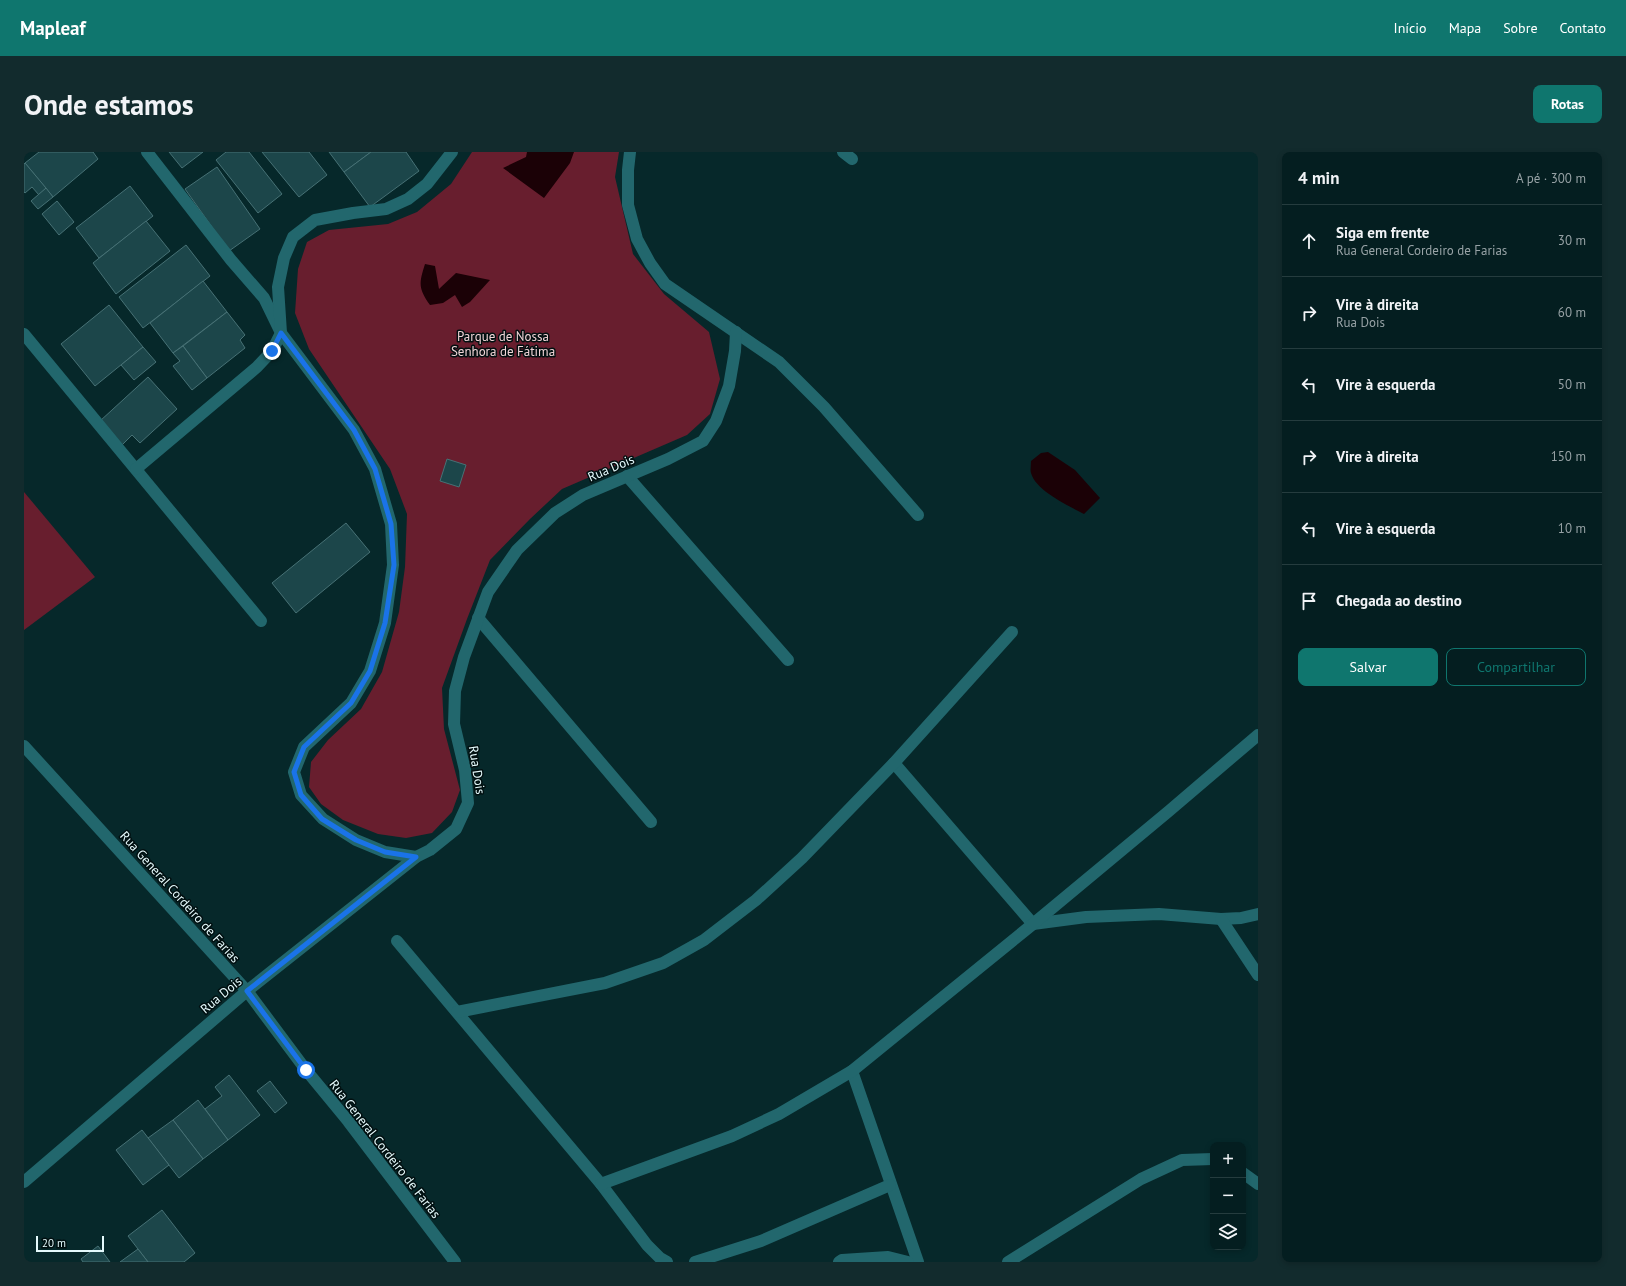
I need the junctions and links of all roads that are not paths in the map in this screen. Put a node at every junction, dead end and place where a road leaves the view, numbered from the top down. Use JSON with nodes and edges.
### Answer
{"nodes":[{"id":1,"x":147,"y":152,"type":"edge"},
{"id":2,"x":630,"y":152,"type":"edge"},
{"id":3,"x":448,"y":154,"type":"edge"},
{"id":4,"x":736,"y":332,"type":"junction"},
{"id":5,"x":281,"y":333,"type":"junction"},
{"id":6,"x":24,"y":334,"type":"edge"},
{"id":7,"x":136,"y":469,"type":"junction"},
{"id":8,"x":627,"y":476,"type":"junction"},
{"id":9,"x":918,"y":515,"type":"dead end"},
{"id":10,"x":478,"y":618,"type":"junction"},
{"id":11,"x":261,"y":621,"type":"dead end"},
{"id":12,"x":1012,"y":632,"type":"dead end"},
{"id":13,"x":788,"y":660,"type":"dead end"},
{"id":14,"x":1258,"y":736,"type":"edge"},
{"id":15,"x":24,"y":746,"type":"edge"},
{"id":16,"x":894,"y":763,"type":"junction"},
{"id":17,"x":651,"y":822,"type":"dead end"},
{"id":18,"x":416,"y":857,"type":"junction"},
{"id":19,"x":1258,"y":914,"type":"edge"},
{"id":20,"x":1221,"y":919,"type":"junction"},
{"id":21,"x":1033,"y":924,"type":"junction"},
{"id":22,"x":398,"y":941,"type":"dead end"},
{"id":23,"x":1258,"y":975,"type":"edge"},
{"id":24,"x":247,"y":991,"type":"junction"},
{"id":25,"x":457,"y":1012,"type":"junction"},
{"id":26,"x":852,"y":1071,"type":"junction"},
{"id":27,"x":1210,"y":1159,"type":"edge"},
{"id":28,"x":1246,"y":1175,"type":"edge"},
{"id":29,"x":24,"y":1182,"type":"edge"},
{"id":30,"x":601,"y":1184,"type":"junction"},
{"id":31,"x":1258,"y":1184,"type":"edge"},
{"id":32,"x":890,"y":1185,"type":"junction"},
{"id":33,"x":455,"y":1262,"type":"edge"},
{"id":34,"x":667,"y":1262,"type":"edge"},
{"id":35,"x":695,"y":1262,"type":"edge"},
{"id":36,"x":839,"y":1262,"type":"edge"},
{"id":37,"x":908,"y":1262,"type":"edge"},
{"id":38,"x":918,"y":1262,"type":"edge"},
{"id":39,"x":1008,"y":1262,"type":"edge"}],
"edges":[{"from":1,"to":5,"type":"street"},
{"from":2,"to":4,"type":"street"},
{"from":3,"to":5,"type":"street"},
{"from":4,"to":8,"type":"street","name":"Rua Dois"},
{"from":4,"to":9,"type":"street"},
{"from":5,"to":7,"type":"street"},
{"from":5,"to":18,"type":"street"},
{"from":6,"to":7,"type":"street"},
{"from":7,"to":11,"type":"street"},
{"from":8,"to":10,"type":"street","name":"Rua Dois"},
{"from":8,"to":13,"type":"street"},
{"from":10,"to":17,"type":"street"},
{"from":10,"to":18,"type":"street","name":"Rua Dois"},
{"from":12,"to":16,"type":"street"},
{"from":14,"to":21,"type":"street"},
{"from":15,"to":24,"type":"street","name":"Rua General Cordeiro de Farias"},
{"from":16,"to":21,"type":"street"},
{"from":16,"to":25,"type":"street"},
{"from":18,"to":24,"type":"street","name":"Rua Dois"},
{"from":19,"to":20,"type":"street"},
{"from":20,"to":21,"type":"street"},
{"from":20,"to":23,"type":"street"},
{"from":21,"to":26,"type":"street"},
{"from":22,"to":25,"type":"street"},
{"from":24,"to":29,"type":"street","name":"Rua Dois"},
{"from":24,"to":33,"type":"street","name":"Rua General Cordeiro de Farias"},
{"from":25,"to":30,"type":"street"},
{"from":26,"to":30,"type":"street"},
{"from":26,"to":32,"type":"street"},
{"from":27,"to":39,"type":"street"},
{"from":28,"to":31,"type":"street"},
{"from":30,"to":34,"type":"street"},
{"from":32,"to":35,"type":"street"},
{"from":32,"to":38,"type":"street"},
{"from":36,"to":37,"type":"street"}]}
